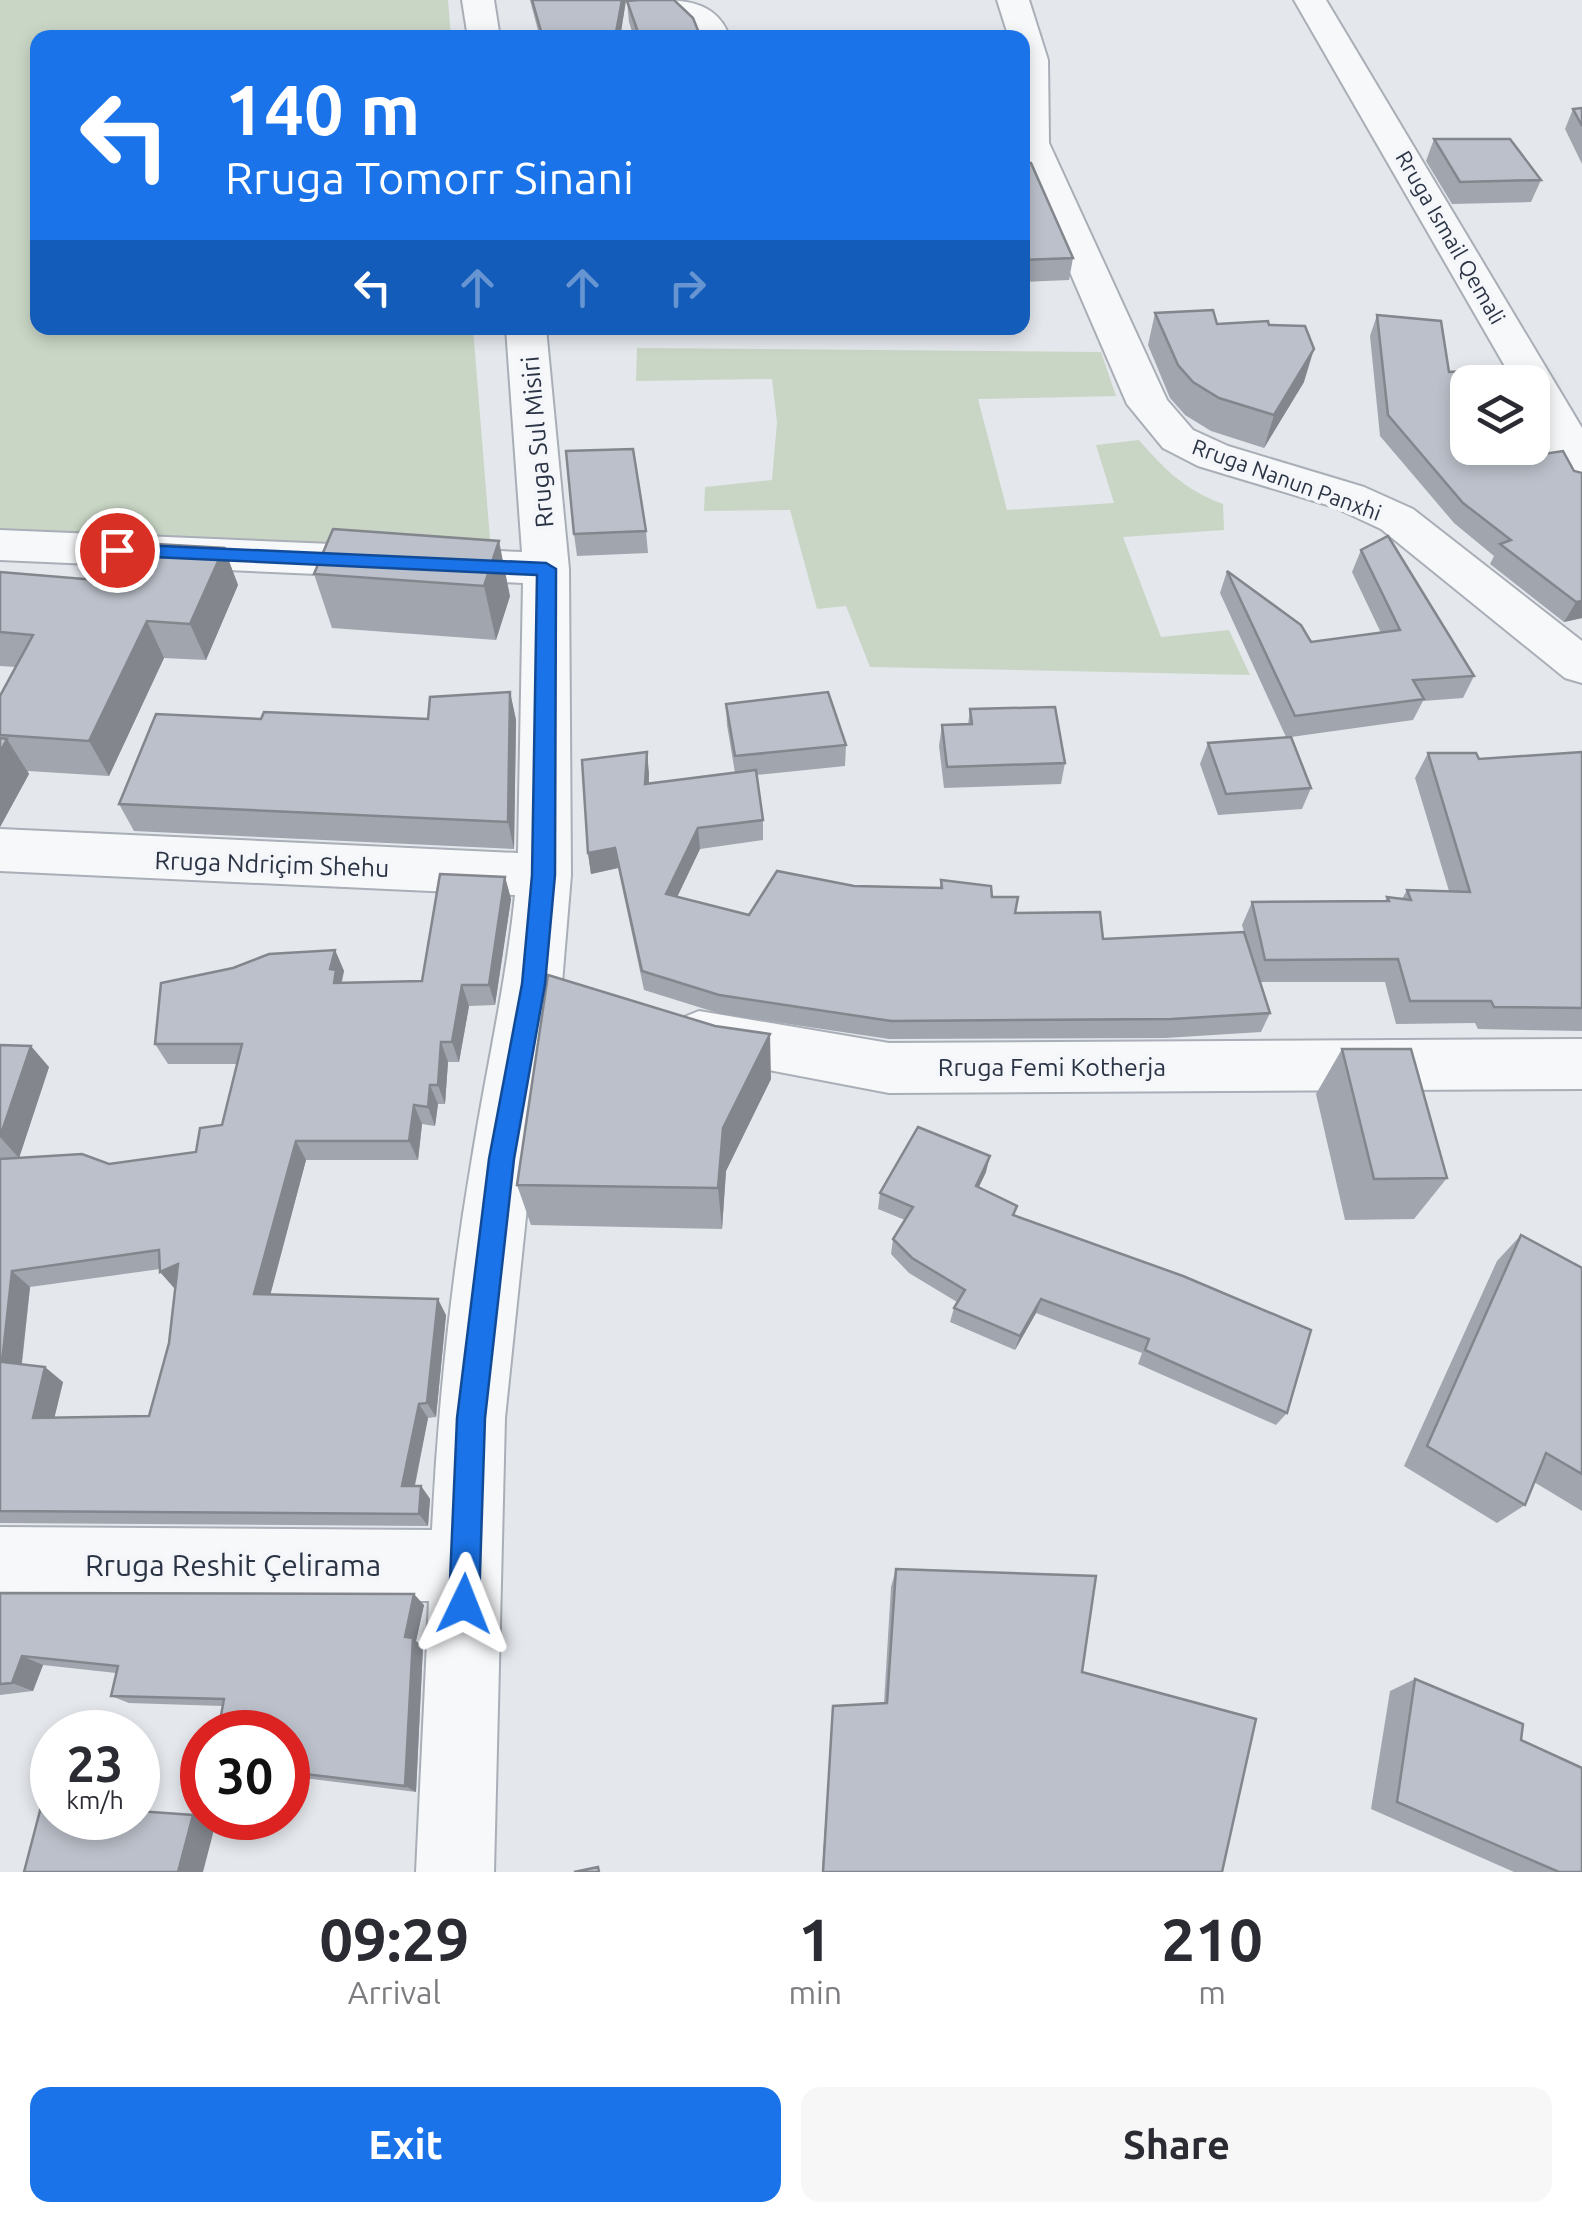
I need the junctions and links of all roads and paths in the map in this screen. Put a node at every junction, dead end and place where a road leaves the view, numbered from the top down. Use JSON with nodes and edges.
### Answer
{"nodes":[{"id":1,"x":478,"y":0,"type":"edge"},
{"id":2,"x":676,"y":0,"type":"edge"},
{"id":3,"x":1013,"y":0,"type":"edge"},
{"id":4,"x":1310,"y":0,"type":"edge"},
{"id":5,"x":483,"y":30,"type":"edge"},
{"id":6,"x":712,"y":30,"type":"edge"},
{"id":7,"x":1022,"y":30,"type":"edge"},
{"id":8,"x":1030,"y":54,"type":"edge"},
{"id":9,"x":1030,"y":93,"type":"edge"},
{"id":10,"x":1030,"y":148,"type":"edge"},
{"id":11,"x":527,"y":335,"type":"edge"},
{"id":12,"x":1582,"y":479,"type":"edge"},
{"id":13,"x":0,"y":545,"type":"edge"},
{"id":14,"x":546,"y":569,"type":"junction"},
{"id":15,"x":1582,"y":666,"type":"edge"},
{"id":16,"x":0,"y":850,"type":"edge"},
{"id":17,"x":544,"y":875,"type":"junction"},
{"id":18,"x":646,"y":1019,"type":"edge"},
{"id":19,"x":1582,"y":1064,"type":"edge"},
{"id":20,"x":0,"y":1562,"type":"edge"},
{"id":21,"x":465,"y":1566,"type":"junction"},
{"id":22,"x":455,"y":1872,"type":"edge"}],
"edges":[{"from":1,"to":5,"type":"street"},
{"from":2,"to":6,"type":"street"},
{"from":3,"to":7,"type":"street","name":"Rruga Nanun Panxhi"},
{"from":4,"to":12,"type":"street","name":"Rruga Ismail Qemali"},
{"from":8,"to":9,"type":"street","name":"Rruga Nanun Panxhi"},
{"from":10,"to":15,"type":"street","name":"Rruga Nanun Panxhi"},
{"from":11,"to":14,"type":"street","name":"Rruga Sul Misiri"},
{"from":13,"to":14,"type":"street"},
{"from":14,"to":17,"type":"street","name":"Rruga Sul Misiri"},
{"from":16,"to":17,"type":"street","name":"Rruga Ndriçim Shehu"},
{"from":17,"to":21,"type":"street","name":"Rruga Sul Misiri"},
{"from":18,"to":19,"type":"street","name":"Rruga Femi Kotherja"},
{"from":20,"to":21,"type":"street","name":"Rruga Reshit Çelirama"},
{"from":21,"to":22,"type":"street","name":"Rruga Sul Misiri"}]}
